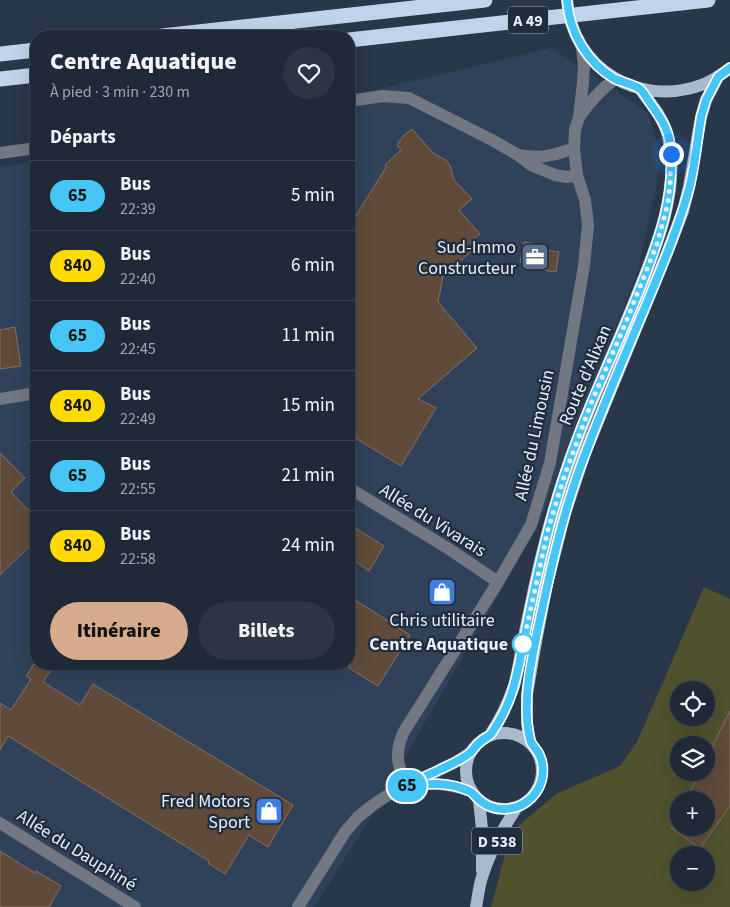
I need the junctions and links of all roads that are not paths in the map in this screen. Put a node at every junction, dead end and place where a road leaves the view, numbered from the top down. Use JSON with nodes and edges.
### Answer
{"nodes":[{"id":1,"x":485,"y":0,"type":"edge"},
{"id":2,"x":567,"y":0,"type":"edge"},
{"id":3,"x":708,"y":0,"type":"edge"},
{"id":4,"x":216,"y":30,"type":"edge"},
{"id":5,"x":355,"y":39,"type":"edge"},
{"id":6,"x":582,"y":47,"type":"junction"},
{"id":7,"x":30,"y":51,"type":"edge"},
{"id":8,"x":0,"y":54,"type":"edge"},
{"id":9,"x":730,"y":68,"type":"edge"},
{"id":10,"x":30,"y":76,"type":"edge"},
{"id":11,"x":718,"y":77,"type":"junction"},
{"id":12,"x":0,"y":79,"type":"edge"},
{"id":13,"x":615,"y":79,"type":"junction"},
{"id":14,"x":640,"y":89,"type":"junction"},
{"id":15,"x":355,"y":100,"type":"edge"},
{"id":16,"x":578,"y":117,"type":"junction"},
{"id":17,"x":30,"y":149,"type":"edge"},
{"id":18,"x":574,"y":149,"type":"junction"},
{"id":19,"x":0,"y":153,"type":"edge"},
{"id":20,"x":518,"y":155,"type":"junction"},
{"id":21,"x":577,"y":175,"type":"junction"},
{"id":22,"x":30,"y":394,"type":"edge"},
{"id":23,"x":0,"y":399,"type":"edge"},
{"id":24,"x":355,"y":492,"type":"edge"},
{"id":25,"x":498,"y":582,"type":"junction"},
{"id":26,"x":490,"y":735,"type":"junction"},
{"id":27,"x":530,"y":742,"type":"junction"},
{"id":28,"x":471,"y":752,"type":"junction"},
{"id":29,"x":406,"y":786,"type":"junction"},
{"id":30,"x":475,"y":796,"type":"junction"},
{"id":31,"x":517,"y":807,"type":"junction"},
{"id":32,"x":0,"y":823,"type":"edge"},
{"id":33,"x":482,"y":876,"type":"junction"},
{"id":34,"x":135,"y":907,"type":"edge"},
{"id":35,"x":298,"y":907,"type":"edge"},
{"id":36,"x":476,"y":907,"type":"edge"}],
"edges":[{"from":1,"to":4,"type":"highway","number":"A 49"},
{"from":2,"to":6,"type":"main road"},
{"from":3,"to":5,"type":"highway","number":"A 49"},
{"from":6,"to":13,"type":"main road"},
{"from":6,"to":16,"type":"street","name":"Allée du Limousin"},
{"from":7,"to":8,"type":"highway"},
{"from":9,"to":11,"type":"main road"},
{"from":10,"to":12,"type":"highway"},
{"from":11,"to":14,"type":"main road"},
{"from":11,"to":27,"type":"main road","name":"Route d'Alixan"},
{"from":13,"to":14,"type":"main road"},
{"from":13,"to":16,"type":"street"},
{"from":14,"to":26,"type":"main road","name":"Route d'Alixan"},
{"from":15,"to":20,"type":"street"},
{"from":16,"to":18,"type":"street","name":"Allée du Limousin"},
{"from":17,"to":19,"type":"street"},
{"from":18,"to":20,"type":"street"},
{"from":18,"to":21,"type":"street","name":"Allée du Limousin"},
{"from":20,"to":21,"type":"street"},
{"from":21,"to":25,"type":"street","name":"Allée du Limousin"},
{"from":22,"to":23,"type":"street"},
{"from":24,"to":25,"type":"street","name":"Allée du Vivarais"},
{"from":25,"to":29,"type":"street","name":"Allée du Limousin"},
{"from":26,"to":27,"type":"main road"},
{"from":26,"to":28,"type":"main road","name":"Route d'Alixan"},
{"from":27,"to":31,"type":"main road","name":"Route d'Alixan"},
{"from":28,"to":29,"type":"street"},
{"from":28,"to":30,"type":"main road","name":"Route d'Alixan"},
{"from":29,"to":30,"type":"street"},
{"from":29,"to":35,"type":"street"},
{"from":30,"to":31,"type":"main road"},
{"from":30,"to":33,"type":"main road","name":"Route d'Alixan","number":"D 538"},
{"from":31,"to":33,"type":"main road","name":"Route d'Alixan","number":"D 538"},
{"from":32,"to":34,"type":"street","name":"Allée du Dauphiné"},
{"from":33,"to":36,"type":"main road","name":"Route d'Alixan","number":"D 538"}]}
